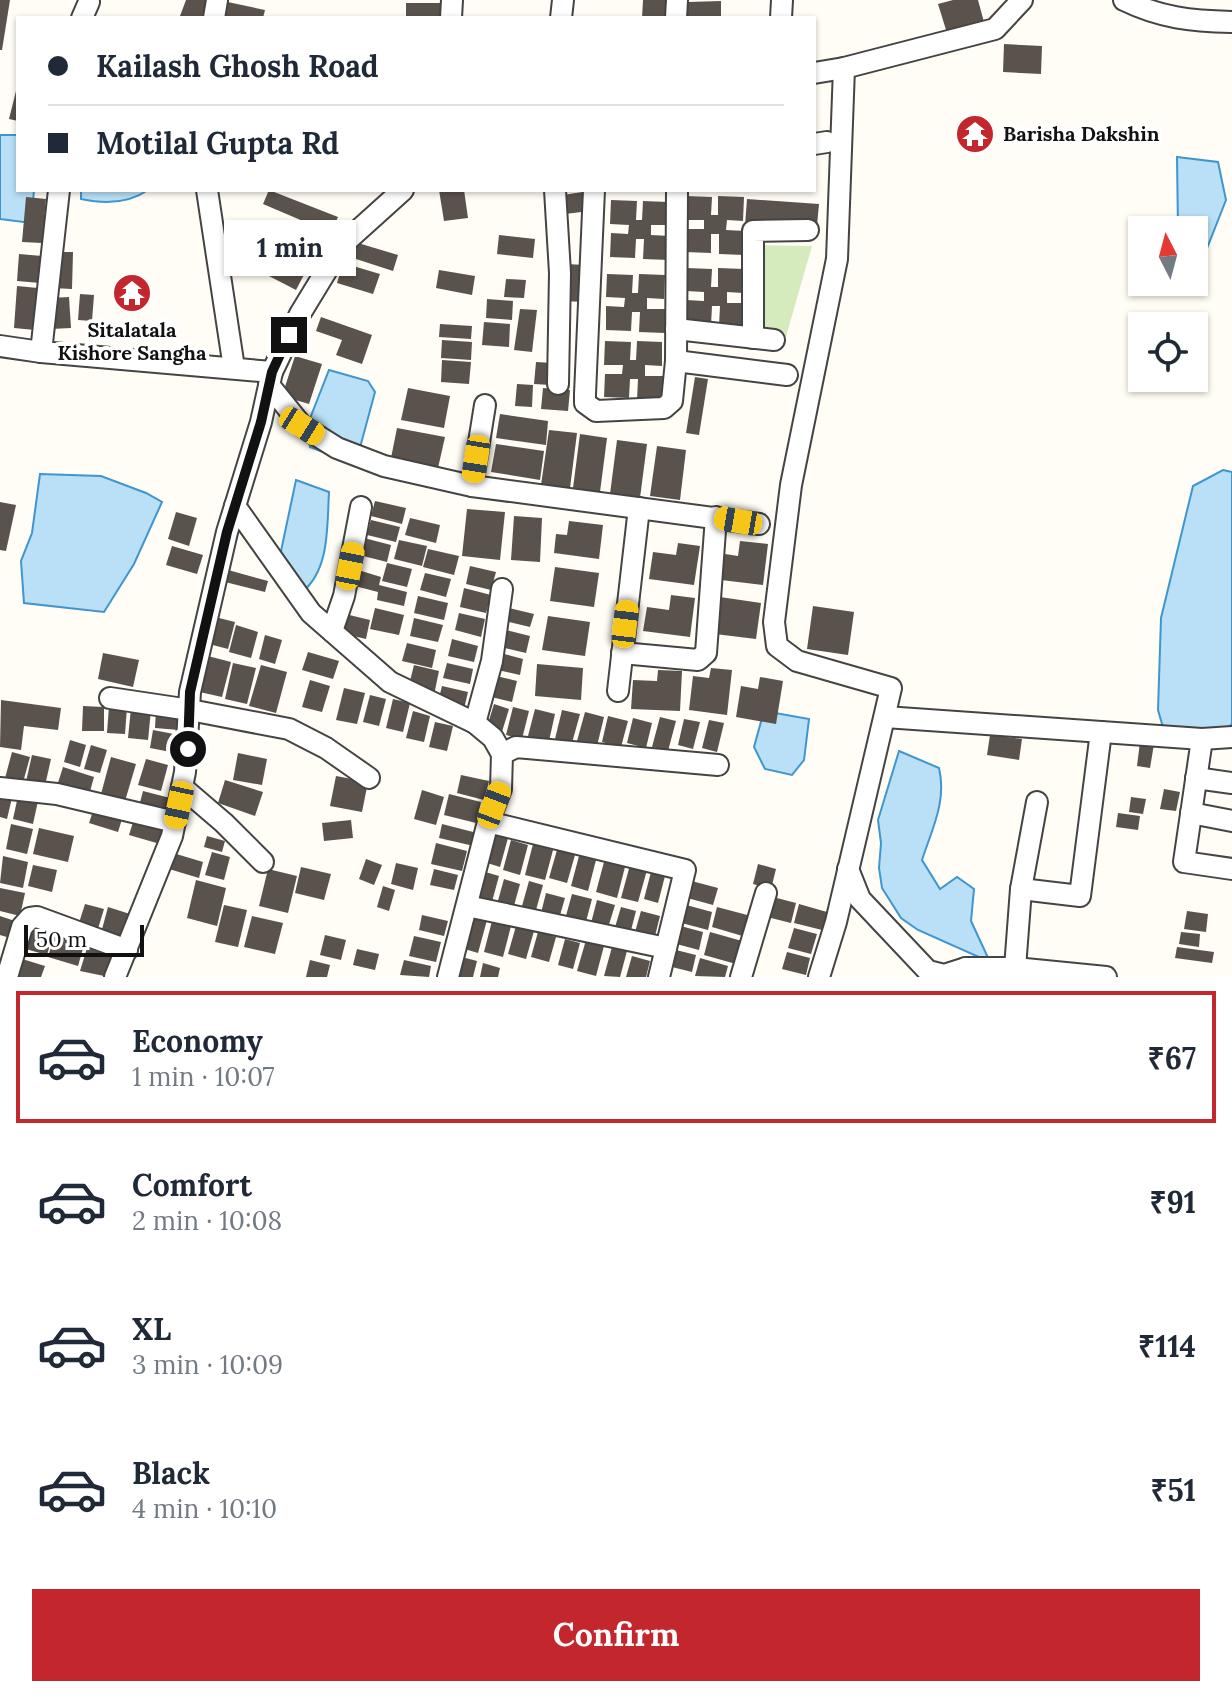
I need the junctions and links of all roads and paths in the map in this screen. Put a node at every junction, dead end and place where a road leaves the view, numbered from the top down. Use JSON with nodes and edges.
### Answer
{"nodes":[{"id":1,"x":1022,"y":0,"type":"edge"},
{"id":2,"x":1124,"y":0,"type":"edge"},
{"id":3,"x":1232,"y":22,"type":"edge"},
{"id":4,"x":844,"y":68,"type":"junction"},
{"id":5,"x":816,"y":73,"type":"edge"},
{"id":6,"x":59,"y":192,"type":"edge"},
{"id":7,"x":207,"y":192,"type":"edge"},
{"id":8,"x":401,"y":192,"type":"edge"},
{"id":9,"x":555,"y":192,"type":"edge"},
{"id":10,"x":594,"y":192,"type":"edge"},
{"id":11,"x":677,"y":192,"type":"edge"},
{"id":12,"x":808,"y":230,"type":"dead end"},
{"id":13,"x":676,"y":329,"type":"junction"},
{"id":14,"x":753,"y":338,"type":"junction"},
{"id":15,"x":774,"y":340,"type":"dead end"},
{"id":16,"x":0,"y":346,"type":"edge"},
{"id":17,"x":41,"y":352,"type":"junction"},
{"id":18,"x":676,"y":361,"type":"junction"},
{"id":19,"x":234,"y":368,"type":"junction"},
{"id":20,"x":787,"y":375,"type":"dead end"},
{"id":21,"x":271,"y":378,"type":"junction"},
{"id":22,"x":558,"y":384,"type":"dead end"},
{"id":23,"x":485,"y":405,"type":"dead end"},
{"id":24,"x":472,"y":486,"type":"junction"},
{"id":25,"x":235,"y":506,"type":"junction"},
{"id":26,"x":361,"y":507,"type":"dead end"},
{"id":27,"x":639,"y":508,"type":"junction"},
{"id":28,"x":716,"y":517,"type":"junction"},
{"id":29,"x":759,"y":524,"type":"dead end"},
{"id":30,"x":502,"y":589,"type":"dead end"},
{"id":31,"x":332,"y":631,"type":"junction"},
{"id":32,"x":622,"y":653,"type":"junction"},
{"id":33,"x":618,"y":691,"type":"dead end"},
{"id":34,"x":110,"y":698,"type":"dead end"},
{"id":35,"x":190,"y":710,"type":"junction"},
{"id":36,"x":885,"y":717,"type":"junction"},
{"id":37,"x":475,"y":723,"type":"junction"},
{"id":38,"x":1101,"y":732,"type":"junction"},
{"id":39,"x":1232,"y":737,"type":"edge"},
{"id":40,"x":1202,"y":739,"type":"junction"},
{"id":41,"x":502,"y":754,"type":"junction"},
{"id":42,"x":718,"y":765,"type":"dead end"},
{"id":43,"x":369,"y":778,"type":"dead end"},
{"id":44,"x":1196,"y":778,"type":"junction"},
{"id":45,"x":1232,"y":783,"type":"edge"},
{"id":46,"x":182,"y":787,"type":"junction"},
{"id":47,"x":0,"y":788,"type":"edge"},
{"id":48,"x":1037,"y":802,"type":"dead end"},
{"id":49,"x":1191,"y":813,"type":"junction"},
{"id":50,"x":1232,"y":821,"type":"edge"},
{"id":51,"x":175,"y":822,"type":"junction"},
{"id":52,"x":488,"y":822,"type":"junction"},
{"id":53,"x":263,"y":862,"type":"dead end"},
{"id":54,"x":848,"y":869,"type":"junction"},
{"id":55,"x":1232,"y":869,"type":"edge"},
{"id":56,"x":1021,"y":889,"type":"junction"},
{"id":57,"x":766,"y":893,"type":"dead end"},
{"id":58,"x":467,"y":906,"type":"junction"},
{"id":59,"x":666,"y":948,"type":"junction"},
{"id":60,"x":127,"y":950,"type":"junction"},
{"id":61,"x":1015,"y":968,"type":"junction"},
{"id":62,"x":964,"y":972,"type":"edge"},
{"id":63,"x":742,"y":974,"type":"edge"},
{"id":64,"x":7,"y":977,"type":"edge"},
{"id":65,"x":115,"y":977,"type":"edge"},
{"id":66,"x":448,"y":977,"type":"edge"},
{"id":67,"x":659,"y":977,"type":"edge"},
{"id":68,"x":819,"y":977,"type":"edge"},
{"id":69,"x":1106,"y":977,"type":"edge"}],
"edges":[{"from":1,"to":4,"type":"street"},
{"from":2,"to":3,"type":"street"},
{"from":4,"to":5,"type":"street"},
{"from":4,"to":36,"type":"street"},
{"from":6,"to":17,"type":"street"},
{"from":7,"to":19,"type":"street"},
{"from":8,"to":21,"type":"street"},
{"from":9,"to":22,"type":"street"},
{"from":10,"to":18,"type":"street"},
{"from":11,"to":13,"type":"street"},
{"from":12,"to":14,"type":"street"},
{"from":13,"to":14,"type":"street"},
{"from":13,"to":18,"type":"street"},
{"from":14,"to":15,"type":"street"},
{"from":16,"to":17,"type":"street"},
{"from":17,"to":19,"type":"street"},
{"from":18,"to":20,"type":"street"},
{"from":19,"to":21,"type":"street"},
{"from":21,"to":24,"type":"street"},
{"from":21,"to":25,"type":"street"},
{"from":23,"to":24,"type":"street"},
{"from":24,"to":27,"type":"street"},
{"from":25,"to":31,"type":"street"},
{"from":25,"to":35,"type":"street"},
{"from":26,"to":31,"type":"street"},
{"from":27,"to":28,"type":"street"},
{"from":27,"to":32,"type":"street"},
{"from":28,"to":29,"type":"street"},
{"from":28,"to":32,"type":"street"},
{"from":30,"to":37,"type":"street"},
{"from":31,"to":37,"type":"street"},
{"from":32,"to":33,"type":"street"},
{"from":34,"to":35,"type":"street"},
{"from":35,"to":43,"type":"street"},
{"from":35,"to":46,"type":"street"},
{"from":36,"to":38,"type":"street"},
{"from":36,"to":54,"type":"street"},
{"from":37,"to":41,"type":"street"},
{"from":38,"to":40,"type":"street"},
{"from":38,"to":56,"type":"street"},
{"from":39,"to":40,"type":"street"},
{"from":40,"to":44,"type":"street"},
{"from":41,"to":42,"type":"street"},
{"from":41,"to":52,"type":"street"},
{"from":44,"to":45,"type":"street"},
{"from":44,"to":49,"type":"street"},
{"from":46,"to":51,"type":"street"},
{"from":46,"to":53,"type":"street"},
{"from":47,"to":51,"type":"street"},
{"from":48,"to":56,"type":"street"},
{"from":49,"to":50,"type":"street"},
{"from":49,"to":55,"type":"street"},
{"from":51,"to":60,"type":"street"},
{"from":52,"to":58,"type":"street"},
{"from":52,"to":59,"type":"street"},
{"from":54,"to":62,"type":"street"},
{"from":54,"to":68,"type":"street"},
{"from":56,"to":61,"type":"street"},
{"from":57,"to":63,"type":"street"},
{"from":58,"to":59,"type":"street"},
{"from":58,"to":66,"type":"street"},
{"from":59,"to":67,"type":"street"},
{"from":60,"to":64,"type":"street"},
{"from":60,"to":65,"type":"street"},
{"from":61,"to":62,"type":"street"},
{"from":61,"to":69,"type":"street"}]}
